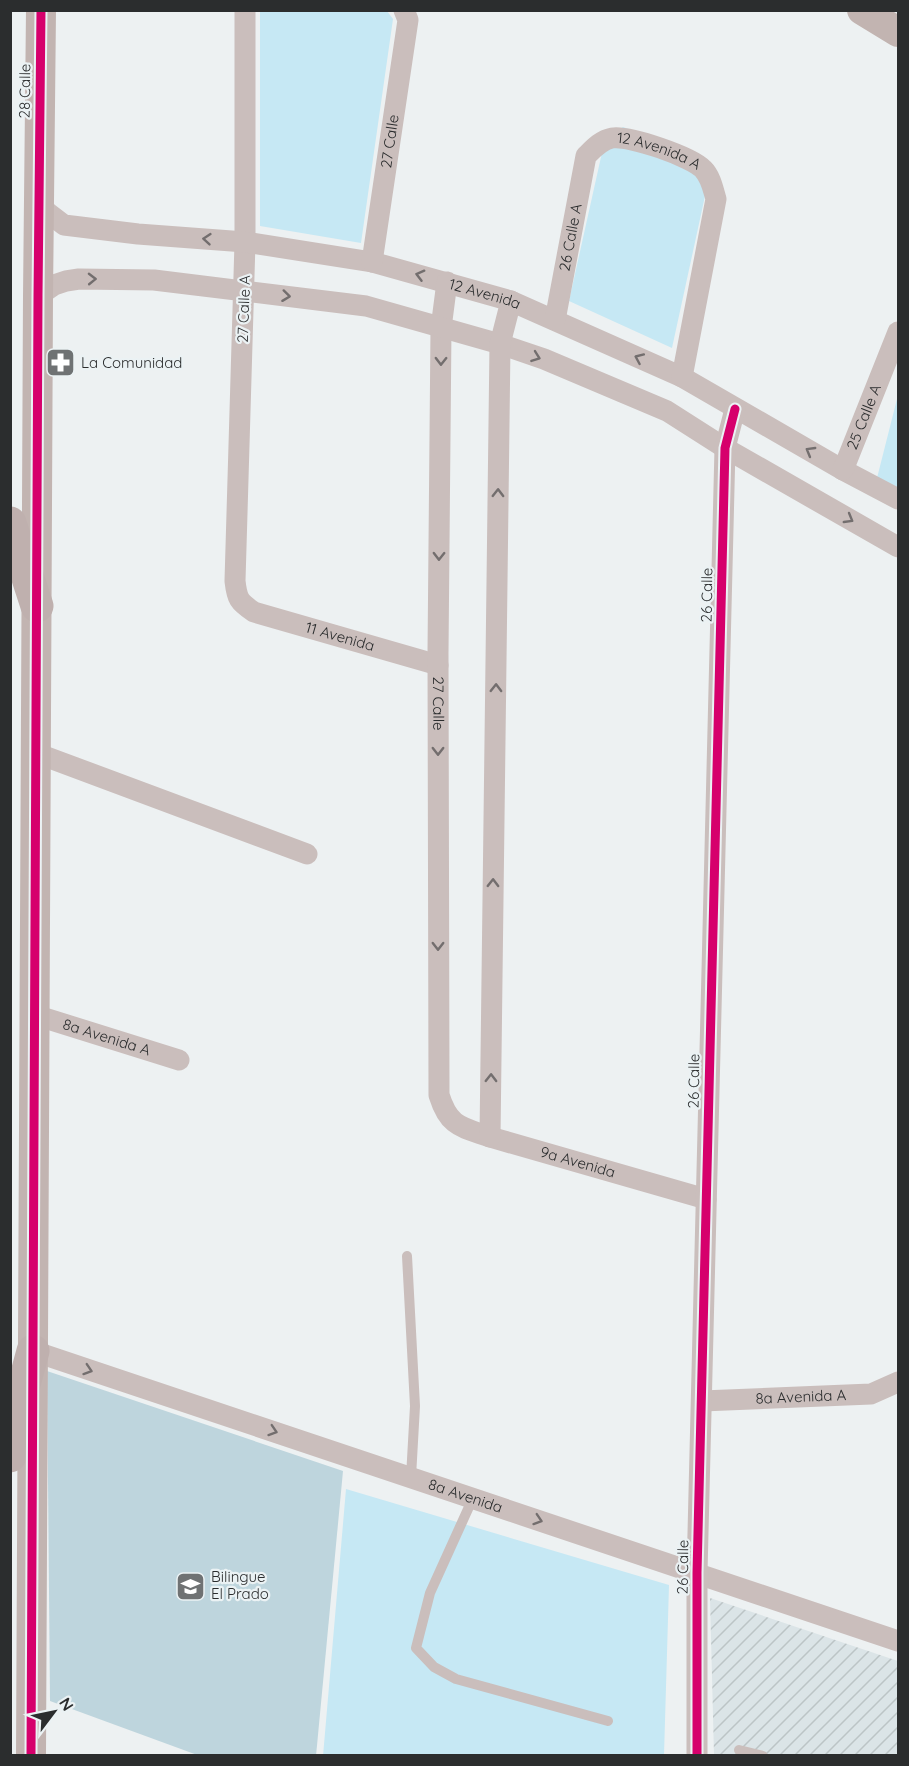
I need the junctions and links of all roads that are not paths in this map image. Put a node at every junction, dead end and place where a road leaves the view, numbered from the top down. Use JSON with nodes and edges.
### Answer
{"nodes":[{"id":1,"x":41,"y":10,"type":"edge"},
{"id":2,"x":245,"y":10,"type":"edge"},
{"id":3,"x":862,"y":10,"type":"edge"},
{"id":4,"x":406,"y":15,"type":"edge"},
{"id":5,"x":898,"y":32,"type":"edge"},
{"id":6,"x":586,"y":156,"type":"joint"},
{"id":7,"x":39,"y":200,"type":"junction"},
{"id":8,"x":246,"y":242,"type":"junction"},
{"id":9,"x":372,"y":262,"type":"junction"},
{"id":10,"x":447,"y":282,"type":"junction"},
{"id":11,"x":244,"y":291,"type":"junction"},
{"id":12,"x":38,"y":296,"type":"junction"},
{"id":13,"x":511,"y":301,"type":"junction"},
{"id":14,"x":555,"y":320,"type":"junction"},
{"id":15,"x":441,"y":328,"type":"junction"},
{"id":16,"x":898,"y":332,"type":"edge"},
{"id":17,"x":500,"y":344,"type":"junction"},
{"id":18,"x":682,"y":376,"type":"junction"},
{"id":19,"x":735,"y":409,"type":"junction"},
{"id":20,"x":725,"y":448,"type":"junction"},
{"id":21,"x":843,"y":470,"type":"junction"},
{"id":22,"x":898,"y":499,"type":"edge"},
{"id":23,"x":10,"y":523,"type":"edge"},
{"id":24,"x":898,"y":548,"type":"edge"},
{"id":25,"x":244,"y":605,"type":"joint"},
{"id":26,"x":37,"y":606,"type":"junction"},
{"id":27,"x":438,"y":665,"type":"junction"},
{"id":28,"x":36,"y":753,"type":"junction"},
{"id":29,"x":307,"y":854,"type":"dead end"},
{"id":30,"x":35,"y":1015,"type":"junction"},
{"id":31,"x":179,"y":1060,"type":"dead end"},
{"id":32,"x":451,"y":1120,"type":"joint"},
{"id":33,"x":490,"y":1137,"type":"junction"},
{"id":34,"x":706,"y":1199,"type":"junction"},
{"id":35,"x":407,"y":1256,"type":"dead end"},
{"id":36,"x":33,"y":1351,"type":"junction"},
{"id":37,"x":898,"y":1382,"type":"edge"},
{"id":38,"x":702,"y":1401,"type":"junction"},
{"id":39,"x":10,"y":1456,"type":"edge"},
{"id":40,"x":411,"y":1478,"type":"junction"},
{"id":41,"x":473,"y":1498,"type":"junction"},
{"id":42,"x":697,"y":1573,"type":"junction"},
{"id":43,"x":898,"y":1641,"type":"edge"},
{"id":44,"x":608,"y":1721,"type":"dead end"},
{"id":45,"x":739,"y":1750,"type":"dead end"},
{"id":46,"x":31,"y":1755,"type":"edge"},
{"id":47,"x":696,"y":1755,"type":"edge"},
{"id":48,"x":763,"y":1755,"type":"edge"}],
"edges":[{"from":1,"to":7,"type":"street","name":"28 Calle"},
{"from":2,"to":8,"type":"street","name":"27 Calle A"},
{"from":3,"to":5,"type":"street"},
{"from":4,"to":9,"type":"street","name":"27 Calle"},
{"from":6,"to":14,"type":"street","name":"26 Calle A"},
{"from":6,"to":18,"type":"street","name":"12 Avenida A"},
{"from":8,"to":7,"type":"street","name":"12 Avenida","one_way":true},
{"from":7,"to":12,"type":"street","name":"28 Calle"},
{"from":8,"to":9,"type":"street","name":"12 Avenida"},
{"from":8,"to":11,"type":"street","name":"27 Calle A"},
{"from":10,"to":9,"type":"street","name":"12 Avenida","one_way":true},
{"from":10,"to":13,"type":"street","name":"12 Avenida"},
{"from":10,"to":15,"type":"street","name":"27 Calle"},
{"from":12,"to":11,"type":"street","one_way":true},
{"from":11,"to":15,"type":"street","one_way":true},
{"from":11,"to":25,"type":"street","name":"27 Calle A"},
{"from":12,"to":26,"type":"street","name":"28 Calle"},
{"from":13,"to":14,"type":"street","name":"12 Avenida"},
{"from":13,"to":17,"type":"street"},
{"from":18,"to":14,"type":"street","name":"12 Avenida","one_way":true},
{"from":15,"to":17,"type":"street"},
{"from":15,"to":27,"type":"street","name":"27 Calle","one_way":true},
{"from":16,"to":21,"type":"street","name":"25 Calle A"},
{"from":17,"to":20,"type":"street","one_way":true},
{"from":33,"to":17,"type":"street","one_way":true},
{"from":18,"to":19,"type":"street","name":"12 Avenida"},
{"from":19,"to":20,"type":"street","name":"26 Calle"},
{"from":21,"to":19,"type":"street","name":"12 Avenida","one_way":true},
{"from":20,"to":24,"type":"street","one_way":true},
{"from":20,"to":34,"type":"street","name":"26 Calle"},
{"from":21,"to":22,"type":"street","name":"12 Avenida"},
{"from":23,"to":26,"type":"highway"},
{"from":25,"to":27,"type":"street","name":"11 Avenida"},
{"from":26,"to":28,"type":"street","name":"28 Calle"},
{"from":27,"to":32,"type":"street","name":"27 Calle","one_way":true},
{"from":28,"to":29,"type":"street"},
{"from":28,"to":30,"type":"street","name":"28 Calle"},
{"from":30,"to":31,"type":"street","name":"8a Avenida A"},
{"from":30,"to":36,"type":"street","name":"28 Calle"},
{"from":32,"to":33,"type":"street","name":"9a Avenida"},
{"from":33,"to":34,"type":"street","name":"9a Avenida"},
{"from":34,"to":38,"type":"street","name":"26 Calle"},
{"from":35,"to":40,"type":"lane"},
{"from":36,"to":39,"type":"highway"},
{"from":36,"to":40,"type":"street","name":"8a Avenida","one_way":true},
{"from":36,"to":46,"type":"street","name":"28 Calle"},
{"from":37,"to":38,"type":"street","name":"8a Avenida A"},
{"from":38,"to":42,"type":"street","name":"26 Calle"},
{"from":40,"to":41,"type":"street","name":"8a Avenida"},
{"from":41,"to":42,"type":"street","name":"8a Avenida","one_way":true},
{"from":41,"to":44,"type":"lane"},
{"from":42,"to":43,"type":"street","name":"8a Avenida"},
{"from":42,"to":47,"type":"street","name":"26 Calle"},
{"from":45,"to":48,"type":"lane"}]}
